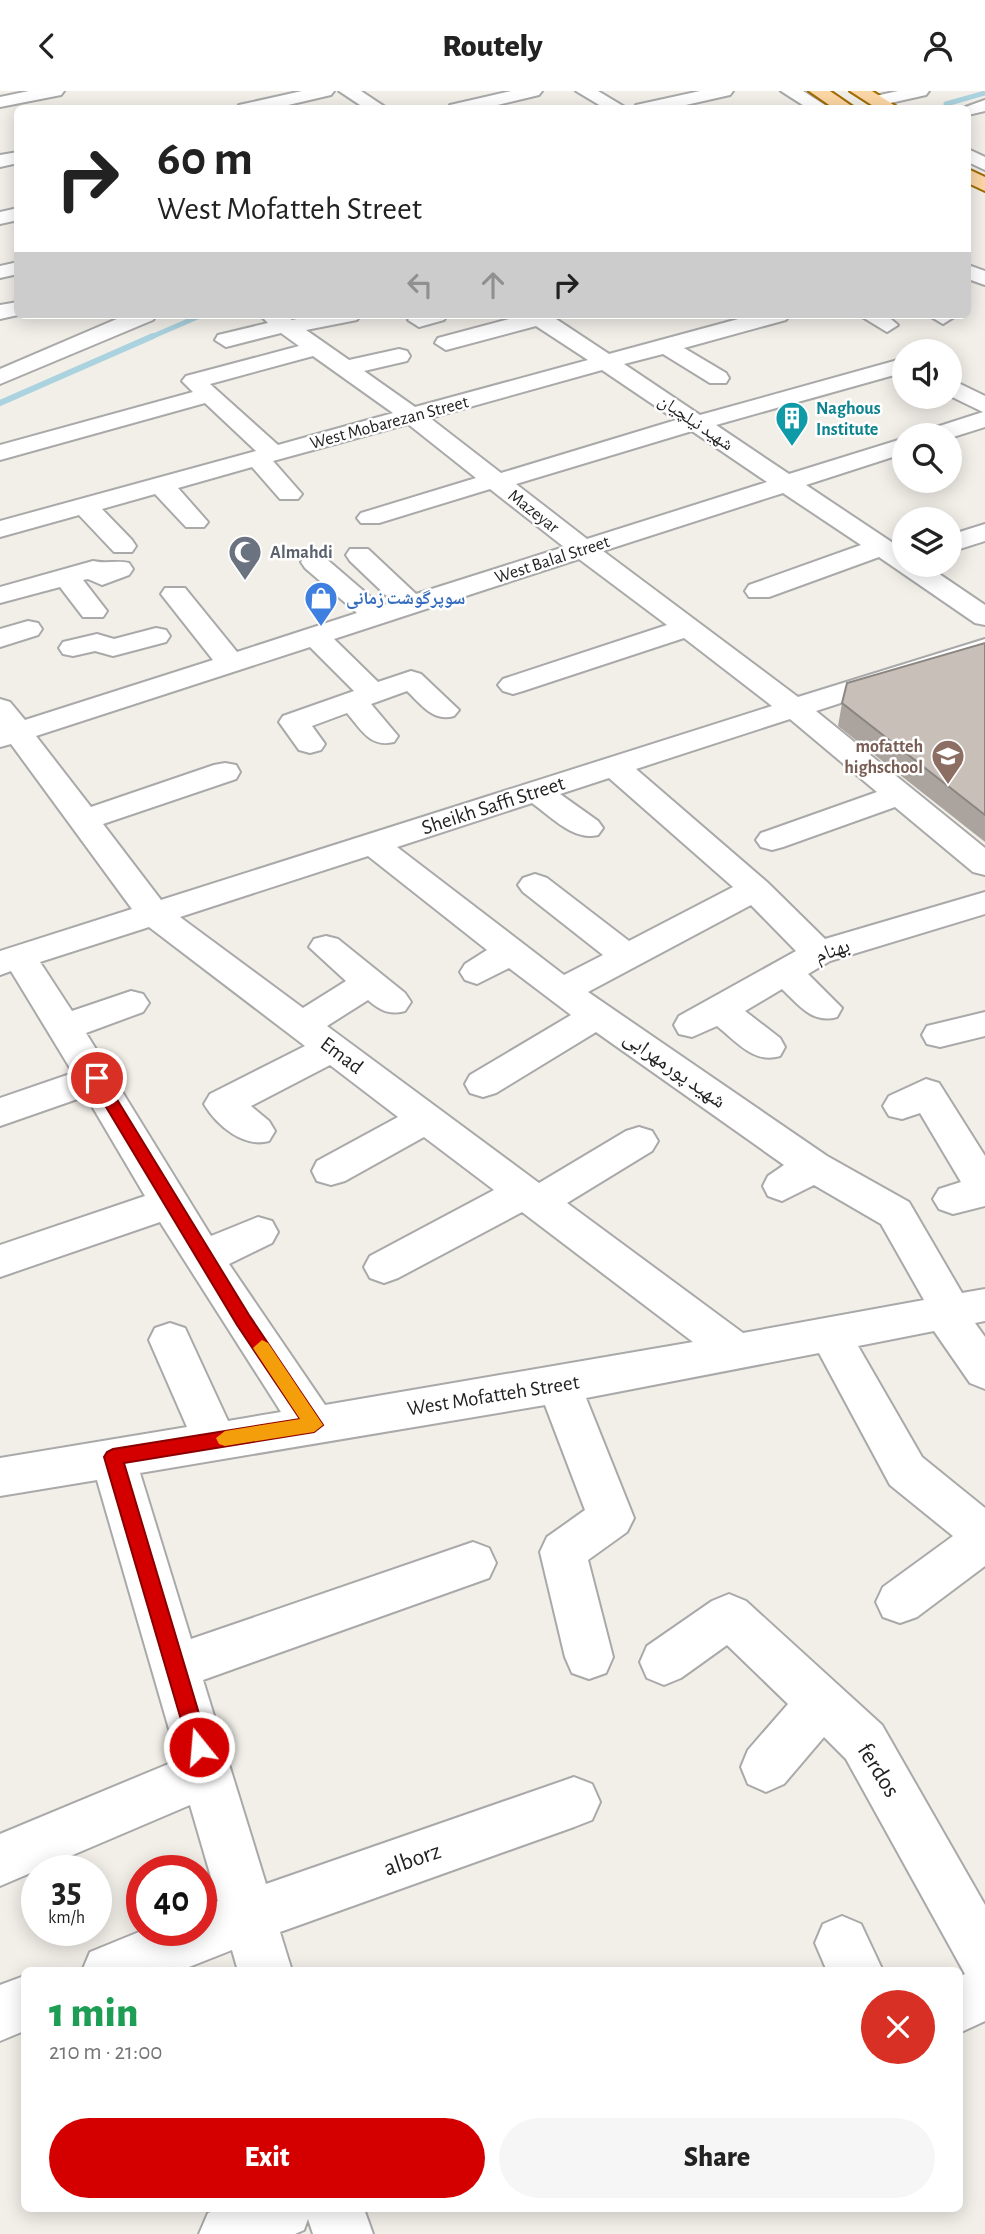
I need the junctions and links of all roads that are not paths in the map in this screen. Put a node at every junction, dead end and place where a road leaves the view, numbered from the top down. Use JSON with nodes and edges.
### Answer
{"nodes":[{"id":1,"x":55,"y":91,"type":"edge"},
{"id":2,"x":325,"y":91,"type":"edge"},
{"id":3,"x":348,"y":91,"type":"edge"},
{"id":4,"x":534,"y":91,"type":"edge"},
{"id":5,"x":585,"y":91,"type":"edge"},
{"id":6,"x":724,"y":91,"type":"edge"},
{"id":7,"x":790,"y":91,"type":"edge"},
{"id":8,"x":818,"y":91,"type":"edge"},
{"id":9,"x":851,"y":91,"type":"edge"},
{"id":10,"x":859,"y":91,"type":"edge"},
{"id":11,"x":920,"y":91,"type":"edge"},
{"id":12,"x":263,"y":105,"type":"edge"},
{"id":13,"x":373,"y":105,"type":"edge"},
{"id":14,"x":473,"y":105,"type":"edge"},
{"id":15,"x":612,"y":105,"type":"edge"},
{"id":16,"x":660,"y":105,"type":"edge"},
{"id":17,"x":816,"y":105,"type":"edge"},
{"id":18,"x":841,"y":105,"type":"edge"},
{"id":19,"x":883,"y":105,"type":"edge"},
{"id":20,"x":883,"y":105,"type":"edge"},
{"id":21,"x":887,"y":105,"type":"edge"},
{"id":22,"x":4,"y":106,"type":"edge"},
{"id":23,"x":133,"y":319,"type":"edge"},
{"id":24,"x":334,"y":319,"type":"edge"},
{"id":25,"x":527,"y":319,"type":"edge"},
{"id":26,"x":541,"y":319,"type":"edge"},
{"id":27,"x":764,"y":319,"type":"edge"},
{"id":28,"x":281,"y":323,"type":"edge"},
{"id":29,"x":226,"y":340,"type":"dead end"},
{"id":30,"x":446,"y":343,"type":"dead end"},
{"id":31,"x":666,"y":346,"type":"junction"},
{"id":32,"x":316,"y":348,"type":"junction"},
{"id":33,"x":399,"y":356,"type":"dead end"},
{"id":34,"x":605,"y":363,"type":"junction"},
{"id":35,"x":345,"y":368,"type":"junction"},
{"id":36,"x":892,"y":369,"type":"edge"},
{"id":37,"x":0,"y":377,"type":"edge"},
{"id":38,"x":718,"y":378,"type":"dead end"},
{"id":39,"x":144,"y":386,"type":"dead end"},
{"id":40,"x":962,"y":393,"type":"edge"},
{"id":41,"x":208,"y":395,"type":"junction"},
{"id":42,"x":168,"y":405,"type":"junction"},
{"id":43,"x":985,"y":406,"type":"edge"},
{"id":44,"x":412,"y":416,"type":"junction"},
{"id":45,"x":985,"y":419,"type":"edge"},
{"id":46,"x":697,"y":423,"type":"junction"},
{"id":47,"x":962,"y":427,"type":"edge"},
{"id":48,"x":892,"y":449,"type":"edge"},
{"id":49,"x":0,"y":453,"type":"edge"},
{"id":50,"x":266,"y":456,"type":"junction"},
{"id":51,"x":496,"y":481,"type":"junction"},
{"id":52,"x":787,"y":483,"type":"junction"},
{"id":53,"x":161,"y":485,"type":"junction"},
{"id":54,"x":289,"y":495,"type":"dead end"},
{"id":55,"x":85,"y":506,"type":"junction"},
{"id":56,"x":370,"y":518,"type":"dead end"},
{"id":57,"x":195,"y":522,"type":"dead end"},
{"id":58,"x":0,"y":529,"type":"edge"},
{"id":59,"x":985,"y":532,"type":"edge"},
{"id":60,"x":962,"y":540,"type":"edge"},
{"id":61,"x":583,"y":549,"type":"junction"},
{"id":62,"x":892,"y":554,"type":"edge"},
{"id":63,"x":359,"y":555,"type":"dead end"},
{"id":64,"x":892,"y":561,"type":"edge"},
{"id":65,"x":314,"y":562,"type":"dead end"},
{"id":66,"x":66,"y":576,"type":"junction"},
{"id":67,"x":926,"y":577,"type":"edge"},
{"id":68,"x":759,"y":591,"type":"dead end"},
{"id":69,"x":174,"y":594,"type":"dead end"},
{"id":70,"x":0,"y":595,"type":"edge"},
{"id":71,"x":412,"y":605,"type":"junction"},
{"id":72,"x":93,"y":611,"type":"dead end"},
{"id":73,"x":377,"y":616,"type":"junction"},
{"id":74,"x":985,"y":617,"type":"edge"},
{"id":75,"x":687,"y":628,"type":"junction"},
{"id":76,"x":28,"y":629,"type":"dead end"},
{"id":77,"x":315,"y":636,"type":"junction"},
{"id":78,"x":0,"y":639,"type":"edge"},
{"id":79,"x":985,"y":647,"type":"edge"},
{"id":80,"x":73,"y":648,"type":"dead end"},
{"id":81,"x":231,"y":663,"type":"junction"},
{"id":82,"x":186,"y":678,"type":"junction"},
{"id":83,"x":513,"y":685,"type":"dead end"},
{"id":84,"x":363,"y":697,"type":"junction"},
{"id":85,"x":795,"y":709,"type":"junction"},
{"id":86,"x":444,"y":710,"type":"dead end"},
{"id":87,"x":6,"y":726,"type":"edge"},
{"id":88,"x":383,"y":736,"type":"dead end"},
{"id":89,"x":310,"y":744,"type":"dead end"},
{"id":90,"x":613,"y":765,"type":"junction"},
{"id":91,"x":225,"y":772,"type":"dead end"},
{"id":92,"x":536,"y":791,"type":"junction"},
{"id":93,"x":900,"y":795,"type":"junction"},
{"id":94,"x":85,"y":820,"type":"junction"},
{"id":95,"x":587,"y":828,"type":"dead end"},
{"id":96,"x":796,"y":840,"type":"dead end"},
{"id":97,"x":374,"y":845,"type":"junction"},
{"id":98,"x":985,"y":865,"type":"edge"},
{"id":99,"x":535,"y":885,"type":"dead end"},
{"id":100,"x":755,"y":889,"type":"junction"},
{"id":101,"x":985,"y":903,"type":"edge"},
{"id":102,"x":153,"y":913,"type":"junction"},
{"id":103,"x":326,"y":947,"type":"dead end"},
{"id":104,"x":510,"y":952,"type":"junction"},
{"id":105,"x":818,"y":953,"type":"junction"},
{"id":106,"x":625,"y":955,"type":"junction"},
{"id":107,"x":10,"y":960,"type":"edge"},
{"id":108,"x":477,"y":972,"type":"dead end"},
{"id":109,"x":784,"y":972,"type":"junction"},
{"id":110,"x":562,"y":991,"type":"junction"},
{"id":111,"x":131,"y":1003,"type":"dead end"},
{"id":112,"x":824,"y":1008,"type":"dead end"},
{"id":113,"x":598,"y":1015,"type":"junction"},
{"id":114,"x":985,"y":1024,"type":"edge"},
{"id":115,"x":302,"y":1025,"type":"junction"},
{"id":116,"x":66,"y":1027,"type":"junction"},
{"id":117,"x":940,"y":1035,"type":"dead end"},
{"id":118,"x":767,"y":1047,"type":"dead end"},
{"id":119,"x":332,"y":1048,"type":"junction"},
{"id":120,"x":97,"y":1078,"type":"junction"},
{"id":121,"x":483,"y":1084,"type":"dead end"},
{"id":122,"x":902,"y":1106,"type":"dead end"},
{"id":123,"x":0,"y":1112,"type":"edge"},
{"id":124,"x":426,"y":1118,"type":"junction"},
{"id":125,"x":256,"y":1131,"type":"dead end"},
{"id":126,"x":639,"y":1141,"type":"dead end"},
{"id":127,"x":331,"y":1171,"type":"dead end"},
{"id":128,"x":974,"y":1193,"type":"edge"},
{"id":129,"x":531,"y":1198,"type":"junction"},
{"id":130,"x":170,"y":1203,"type":"junction"},
{"id":131,"x":258,"y":1232,"type":"dead end"},
{"id":132,"x":205,"y":1257,"type":"junction"},
{"id":133,"x":0,"y":1261,"type":"edge"},
{"id":134,"x":384,"y":1267,"type":"dead end"},
{"id":135,"x":960,"y":1309,"type":"edge"},
{"id":136,"x":830,"y":1335,"type":"junction"},
{"id":137,"x":170,"y":1340,"type":"dead end"},
{"id":138,"x":735,"y":1351,"type":"junction"},
{"id":139,"x":978,"y":1381,"type":"edge"},
{"id":140,"x":559,"y":1385,"type":"junction"},
{"id":141,"x":314,"y":1425,"type":"junction"},
{"id":142,"x":215,"y":1440,"type":"junction"},
{"id":143,"x":113,"y":1457,"type":"junction"},
{"id":144,"x":0,"y":1477,"type":"edge"},
{"id":145,"x":985,"y":1537,"type":"edge"},
{"id":146,"x":473,"y":1563,"type":"dead end"},
{"id":147,"x":900,"y":1602,"type":"dead end"},
{"id":148,"x":589,"y":1657,"type":"dead end"},
{"id":149,"x":664,"y":1662,"type":"dead end"},
{"id":150,"x":176,"y":1667,"type":"junction"},
{"id":151,"x":822,"y":1702,"type":"junction"},
{"id":152,"x":766,"y":1767,"type":"dead end"},
{"id":153,"x":207,"y":1773,"type":"junction"},
{"id":154,"x":574,"y":1802,"type":"dead end"},
{"id":155,"x":0,"y":1860,"type":"edge"},
{"id":156,"x":249,"y":1916,"type":"junction"},
{"id":157,"x":985,"y":1957,"type":"edge"},
{"id":158,"x":120,"y":1967,"type":"edge"},
{"id":159,"x":264,"y":1967,"type":"edge"},
{"id":160,"x":985,"y":1993,"type":"edge"},
{"id":161,"x":963,"y":2003,"type":"edge"},
{"id":162,"x":21,"y":2005,"type":"edge"},
{"id":163,"x":0,"y":2013,"type":"edge"},
{"id":164,"x":277,"y":2212,"type":"edge"},
{"id":165,"x":336,"y":2212,"type":"edge"},
{"id":166,"x":229,"y":2234,"type":"edge"},
{"id":167,"x":343,"y":2234,"type":"edge"}],
"edges":[{"from":1,"to":22,"type":"street"},
{"from":2,"to":12,"type":"street"},
{"from":3,"to":13,"type":"street"},
{"from":4,"to":14,"type":"street"},
{"from":5,"to":15,"type":"street"},
{"from":6,"to":16,"type":"street"},
{"from":7,"to":17,"type":"street"},
{"from":8,"to":18,"type":"main road"},
{"from":9,"to":19,"type":"street"},
{"from":10,"to":20,"type":"main road"},
{"from":11,"to":21,"type":"street"},
{"from":23,"to":37,"type":"street"},
{"from":24,"to":28,"type":"street"},
{"from":25,"to":30,"type":"street"},
{"from":26,"to":34,"type":"street","name":"شهید نیلچیان"},
{"from":27,"to":31,"type":"street","name":"West Mobarezan Street"},
{"from":28,"to":29,"type":"street"},
{"from":28,"to":32,"type":"street","name":"Mazeyar"},
{"from":31,"to":34,"type":"street","name":"West Mobarezan Street"},
{"from":31,"to":38,"type":"street"},
{"from":32,"to":35,"type":"street","name":"Mazeyar"},
{"from":32,"to":41,"type":"street"},
{"from":33,"to":35,"type":"street"},
{"from":34,"to":44,"type":"street","name":"West Mobarezan Street"},
{"from":34,"to":46,"type":"street","name":"شهید نیلچیان"},
{"from":35,"to":44,"type":"street","name":"Mazeyar"},
{"from":36,"to":46,"type":"street"},
{"from":39,"to":42,"type":"street"},
{"from":40,"to":43,"type":"street"},
{"from":41,"to":42,"type":"street"},
{"from":41,"to":50,"type":"street"},
{"from":42,"to":49,"type":"street"},
{"from":44,"to":50,"type":"street","name":"West Mobarezan Street"},
{"from":44,"to":51,"type":"street","name":"Mazeyar"},
{"from":45,"to":47,"type":"street"},
{"from":46,"to":51,"type":"street"},
{"from":46,"to":52,"type":"street","name":"شهید نیلچیان"},
{"from":48,"to":52,"type":"street","name":"West Balal Street"},
{"from":50,"to":53,"type":"street","name":"West Mobarezan Street"},
{"from":50,"to":54,"type":"street"},
{"from":51,"to":56,"type":"street"},
{"from":51,"to":61,"type":"street","name":"Mazeyar"},
{"from":52,"to":61,"type":"street","name":"West Balal Street"},
{"from":52,"to":62,"type":"street","name":"شهید نیلچیان"},
{"from":53,"to":55,"type":"street","name":"West Mobarezan Street"},
{"from":53,"to":57,"type":"street"},
{"from":55,"to":58,"type":"street","name":"West Mobarezan Street"},
{"from":55,"to":66,"type":"street"},
{"from":59,"to":60,"type":"street"},
{"from":61,"to":71,"type":"street","name":"West Balal Street"},
{"from":61,"to":75,"type":"street","name":"Mazeyar"},
{"from":63,"to":71,"type":"street"},
{"from":64,"to":68,"type":"street"},
{"from":65,"to":73,"type":"street"},
{"from":66,"to":70,"type":"street"},
{"from":66,"to":72,"type":"street"},
{"from":67,"to":74,"type":"street","name":"شهید نیلچیان"},
{"from":69,"to":81,"type":"street"},
{"from":71,"to":73,"type":"street","name":"West Balal Street"},
{"from":73,"to":77,"type":"street","name":"West Balal Street"},
{"from":75,"to":83,"type":"street"},
{"from":75,"to":85,"type":"street","name":"Mazeyar"},
{"from":76,"to":78,"type":"street"},
{"from":77,"to":81,"type":"street","name":"West Balal Street"},
{"from":77,"to":84,"type":"street"},
{"from":79,"to":85,"type":"street","name":"Sheikh Saffi Street"},
{"from":80,"to":82,"type":"street"},
{"from":81,"to":82,"type":"street","name":"West Balal Street"},
{"from":82,"to":87,"type":"street","name":"West Balal Street"},
{"from":84,"to":86,"type":"street"},
{"from":84,"to":88,"type":"street"},
{"from":84,"to":89,"type":"street"},
{"from":85,"to":90,"type":"street","name":"Sheikh Saffi Street"},
{"from":85,"to":93,"type":"street","name":"Mazeyar"},
{"from":87,"to":94,"type":"street","name":"Emad"},
{"from":90,"to":92,"type":"street","name":"Sheikh Saffi Street"},
{"from":90,"to":100,"type":"street"},
{"from":91,"to":94,"type":"street"},
{"from":92,"to":95,"type":"street"},
{"from":92,"to":97,"type":"street","name":"Sheikh Saffi Street"},
{"from":93,"to":96,"type":"street"},
{"from":93,"to":98,"type":"street","name":"Mazeyar"},
{"from":94,"to":102,"type":"street","name":"Emad"},
{"from":97,"to":102,"type":"street","name":"Sheikh Saffi Street"},
{"from":97,"to":104,"type":"street","name":"شهید پورمهرابی"},
{"from":99,"to":106,"type":"street"},
{"from":100,"to":105,"type":"street"},
{"from":100,"to":106,"type":"street"},
{"from":101,"to":105,"type":"street","name":"بهنام"},
{"from":102,"to":107,"type":"street","name":"Sheikh Saffi Street"},
{"from":102,"to":115,"type":"street","name":"Emad"},
{"from":103,"to":115,"type":"street"},
{"from":104,"to":108,"type":"street"},
{"from":104,"to":110,"type":"street","name":"شهید پورمهرابی"},
{"from":105,"to":109,"type":"street","name":"بهنام"},
{"from":106,"to":110,"type":"street"},
{"from":107,"to":116,"type":"street"},
{"from":109,"to":112,"type":"street"},
{"from":109,"to":118,"type":"street","name":"بهنام"},
{"from":110,"to":113,"type":"street","name":"شهید پورمهرابی"},
{"from":111,"to":116,"type":"street"},
{"from":113,"to":121,"type":"street"},
{"from":113,"to":135,"type":"street","name":"شهید پورمهرابی"},
{"from":114,"to":117,"type":"street"},
{"from":115,"to":119,"type":"street","name":"Emad"},
{"from":116,"to":120,"type":"street"},
{"from":119,"to":124,"type":"street","name":"Emad"},
{"from":119,"to":125,"type":"street"},
{"from":120,"to":123,"type":"street"},
{"from":120,"to":130,"type":"street"},
{"from":122,"to":128,"type":"street"},
{"from":124,"to":127,"type":"street"},
{"from":124,"to":129,"type":"street","name":"Emad"},
{"from":126,"to":129,"type":"street"},
{"from":129,"to":134,"type":"street"},
{"from":129,"to":138,"type":"street","name":"Emad"},
{"from":130,"to":132,"type":"street"},
{"from":130,"to":133,"type":"street"},
{"from":131,"to":132,"type":"street"},
{"from":132,"to":141,"type":"street"},
{"from":135,"to":136,"type":"street","name":"West Mofatteh Street"},
{"from":135,"to":139,"type":"street","name":"شهید پورمهرابی"},
{"from":136,"to":138,"type":"street","name":"West Mofatteh Street"},
{"from":136,"to":145,"type":"street"},
{"from":137,"to":142,"type":"street"},
{"from":138,"to":140,"type":"street","name":"West Mofatteh Street"},
{"from":140,"to":141,"type":"street","name":"West Mofatteh Street"},
{"from":140,"to":148,"type":"street"},
{"from":141,"to":142,"type":"street","name":"West Mofatteh Street"},
{"from":142,"to":143,"type":"street","name":"West Mofatteh Street"},
{"from":143,"to":144,"type":"street","name":"West Mofatteh Street"},
{"from":143,"to":150,"type":"street"},
{"from":145,"to":147,"type":"street"},
{"from":146,"to":150,"type":"street"},
{"from":149,"to":151,"type":"street","name":"ferdos"},
{"from":150,"to":153,"type":"street"},
{"from":151,"to":152,"type":"street"},
{"from":151,"to":157,"type":"street","name":"ferdos"},
{"from":153,"to":155,"type":"street"},
{"from":153,"to":156,"type":"street"},
{"from":154,"to":156,"type":"street","name":"alborz"},
{"from":156,"to":158,"type":"street"},
{"from":156,"to":159,"type":"street"},
{"from":160,"to":161,"type":"street"},
{"from":162,"to":163,"type":"street"},
{"from":164,"to":166,"type":"street"},
{"from":165,"to":167,"type":"street"}]}
